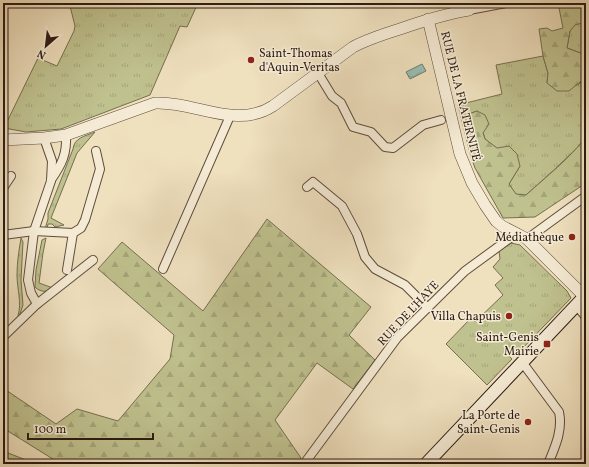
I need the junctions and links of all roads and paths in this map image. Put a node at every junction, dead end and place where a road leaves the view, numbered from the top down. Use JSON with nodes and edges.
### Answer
{"nodes":[{"id":1,"x":506,"y":3,"type":"edge"},
{"id":2,"x":468,"y":7,"type":"edge"},
{"id":3,"x":428,"y":19,"type":"junction"},
{"id":4,"x":318,"y":73,"type":"junction"},
{"id":5,"x":230,"y":116,"type":"junction"},
{"id":6,"x":441,"y":120,"type":"dead end"},
{"id":7,"x":3,"y":134,"type":"edge"},
{"id":8,"x":66,"y":134,"type":"junction"},
{"id":9,"x":24,"y":138,"type":"junction"},
{"id":10,"x":44,"y":138,"type":"junction"},
{"id":11,"x":3,"y":140,"type":"edge"},
{"id":12,"x":96,"y":151,"type":"dead end"},
{"id":13,"x":11,"y":176,"type":"dead end"},
{"id":14,"x":51,"y":181,"type":"junction"},
{"id":15,"x":307,"y":187,"type":"dead end"},
{"id":16,"x":3,"y":188,"type":"edge"},
{"id":17,"x":586,"y":196,"type":"edge"},
{"id":18,"x":34,"y":232,"type":"junction"},
{"id":19,"x":73,"y":233,"type":"junction"},
{"id":20,"x":517,"y":233,"type":"junction"},
{"id":21,"x":3,"y":235,"type":"edge"},
{"id":22,"x":527,"y":240,"type":"junction"},
{"id":23,"x":93,"y":260,"type":"dead end"},
{"id":24,"x":163,"y":269,"type":"dead end"},
{"id":25,"x":67,"y":270,"type":"dead end"},
{"id":26,"x":585,"y":296,"type":"edge"},
{"id":27,"x":38,"y":304,"type":"junction"},
{"id":28,"x":576,"y":306,"type":"junction"},
{"id":29,"x":428,"y":308,"type":"junction"},
{"id":30,"x":586,"y":317,"type":"edge"},
{"id":31,"x":3,"y":337,"type":"edge"},
{"id":32,"x":522,"y":362,"type":"junction"},
{"id":33,"x":304,"y":464,"type":"edge"},
{"id":34,"x":426,"y":464,"type":"edge"},
{"id":35,"x":548,"y":464,"type":"edge"}],
"edges":[{"from":1,"to":2,"type":"street"},
{"from":2,"to":3,"type":"street"},
{"from":3,"to":4,"type":"street"},
{"from":3,"to":20,"type":"street","name":"RUE DE LA FRATERNITÉ"},
{"from":4,"to":5,"type":"street"},
{"from":4,"to":6,"type":"street"},
{"from":5,"to":8,"type":"street"},
{"from":5,"to":24,"type":"street"},
{"from":7,"to":9,"type":"street"},
{"from":8,"to":10,"type":"street"},
{"from":8,"to":14,"type":"street"},
{"from":9,"to":10,"type":"street"},
{"from":9,"to":11,"type":"street"},
{"from":10,"to":14,"type":"street"},
{"from":12,"to":19,"type":"street"},
{"from":13,"to":16,"type":"street"},
{"from":14,"to":18,"type":"street"},
{"from":15,"to":29,"type":"street"},
{"from":17,"to":22,"type":"street"},
{"from":18,"to":19,"type":"street"},
{"from":18,"to":21,"type":"street"},
{"from":18,"to":27,"type":"street"},
{"from":19,"to":25,"type":"street"},
{"from":20,"to":22,"type":"street","name":"RUE DE LA FRATERNITÉ"},
{"from":20,"to":29,"type":"street","name":"RUE DE L'HAYE"},
{"from":22,"to":26,"type":"street","name":"RUE DE LA FRATERNITÉ"},
{"from":23,"to":27,"type":"street"},
{"from":26,"to":28,"type":"main road"},
{"from":27,"to":31,"type":"street"},
{"from":28,"to":30,"type":"street"},
{"from":28,"to":32,"type":"main road"},
{"from":29,"to":33,"type":"street","name":"RUE DE L'HAYE"},
{"from":32,"to":34,"type":"main road"},
{"from":32,"to":35,"type":"street"}]}
